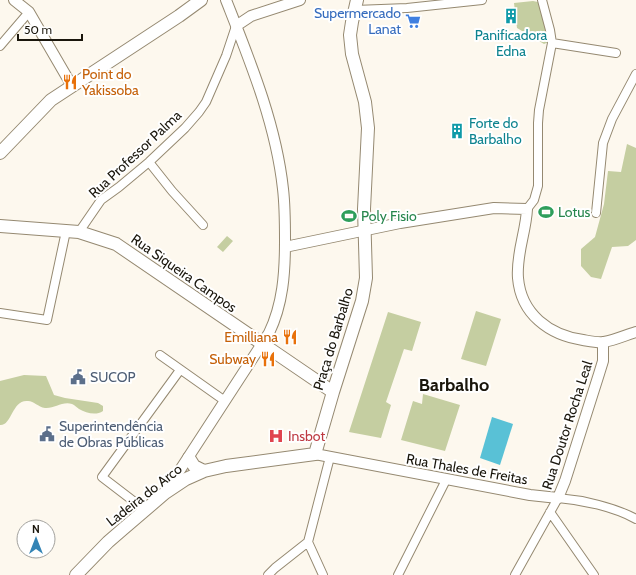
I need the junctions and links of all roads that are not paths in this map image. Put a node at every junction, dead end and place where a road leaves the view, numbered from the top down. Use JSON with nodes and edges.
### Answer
{"nodes":[{"id":1,"x":14,"y":0,"type":"edge"},
{"id":2,"x":201,"y":0,"type":"edge"},
{"id":3,"x":226,"y":0,"type":"edge"},
{"id":4,"x":300,"y":0,"type":"edge"},
{"id":5,"x":482,"y":0,"type":"edge"},
{"id":6,"x":542,"y":0,"type":"edge"},
{"id":7,"x":356,"y":5,"type":"edge"},
{"id":8,"x":29,"y":12,"type":"junction"},
{"id":9,"x":236,"y":26,"type":"junction"},
{"id":10,"x":552,"y":43,"type":"junction"},
{"id":11,"x":0,"y":46,"type":"edge"},
{"id":12,"x":616,"y":53,"type":"dead end"},
{"id":13,"x":636,"y":74,"type":"edge"},
{"id":14,"x":72,"y":86,"type":"junction"},
{"id":15,"x":0,"y":153,"type":"edge"},
{"id":16,"x":149,"y":162,"type":"junction"},
{"id":17,"x":527,"y":208,"type":"junction"},
{"id":18,"x":596,"y":213,"type":"dead end"},
{"id":19,"x":203,"y":225,"type":"dead end"},
{"id":20,"x":0,"y":226,"type":"edge"},
{"id":21,"x":66,"y":231,"type":"junction"},
{"id":22,"x":365,"y":231,"type":"junction"},
{"id":23,"x":79,"y":232,"type":"junction"},
{"id":24,"x":285,"y":247,"type":"junction"},
{"id":25,"x":0,"y":313,"type":"edge"},
{"id":26,"x":636,"y":332,"type":"edge"},
{"id":27,"x":603,"y":342,"type":"junction"},
{"id":28,"x":261,"y":344,"type":"junction"},
{"id":29,"x":160,"y":355,"type":"dead end"},
{"id":30,"x":180,"y":370,"type":"junction"},
{"id":31,"x":333,"y":392,"type":"junction"},
{"id":32,"x":225,"y":401,"type":"junction"},
{"id":33,"x":315,"y":454,"type":"junction"},
{"id":34,"x":330,"y":457,"type":"junction"},
{"id":35,"x":189,"y":458,"type":"junction"},
{"id":36,"x":204,"y":471,"type":"junction"},
{"id":37,"x":446,"y":480,"type":"junction"},
{"id":38,"x":165,"y":493,"type":"junction"},
{"id":39,"x":558,"y":498,"type":"junction"},
{"id":40,"x":145,"y":510,"type":"junction"},
{"id":41,"x":550,"y":512,"type":"junction"},
{"id":42,"x":636,"y":519,"type":"edge"},
{"id":43,"x":308,"y":542,"type":"junction"},
{"id":44,"x":76,"y":575,"type":"edge"},
{"id":45,"x":268,"y":575,"type":"edge"},
{"id":46,"x":323,"y":575,"type":"edge"},
{"id":47,"x":398,"y":575,"type":"edge"},
{"id":48,"x":516,"y":575,"type":"edge"},
{"id":49,"x":594,"y":575,"type":"edge"}],
"edges":[{"from":1,"to":8,"type":"street"},
{"from":2,"to":14,"type":"main road"},
{"from":3,"to":9,"type":"street"},
{"from":4,"to":9,"type":"street"},
{"from":5,"to":7,"type":"street"},
{"from":6,"to":10,"type":"street"},
{"from":7,"to":22,"type":"main road","name":"Praça do Barbalho"},
{"from":8,"to":11,"type":"street"},
{"from":8,"to":14,"type":"street"},
{"from":9,"to":16,"type":"street","name":"Rua Professor Palma"},
{"from":9,"to":24,"type":"street"},
{"from":10,"to":12,"type":"street"},
{"from":10,"to":17,"type":"street"},
{"from":13,"to":18,"type":"street"},
{"from":14,"to":15,"type":"main road"},
{"from":16,"to":19,"type":"street"},
{"from":16,"to":23,"type":"street","name":"Rua Professor Palma"},
{"from":17,"to":22,"type":"street"},
{"from":17,"to":27,"type":"street","name":"Rua Doutor Rocha Leal"},
{"from":20,"to":21,"type":"main road","name":"Rua Siqueira Campos"},
{"from":21,"to":23,"type":"main road","name":"Rua Siqueira Campos"},
{"from":21,"to":25,"type":"street"},
{"from":22,"to":24,"type":"street"},
{"from":22,"to":31,"type":"main road","name":"Praça do Barbalho"},
{"from":23,"to":28,"type":"main road","name":"Rua Siqueira Campos"},
{"from":24,"to":28,"type":"street"},
{"from":26,"to":27,"type":"street"},
{"from":27,"to":39,"type":"street","name":"Rua Doutor Rocha Leal"},
{"from":28,"to":31,"type":"main road","name":"Rua Siqueira Campos"},
{"from":28,"to":32,"type":"street"},
{"from":29,"to":30,"type":"street"},
{"from":30,"to":32,"type":"street"},
{"from":30,"to":40,"type":"street"},
{"from":31,"to":33,"type":"main road","name":"Praça do Barbalho"},
{"from":32,"to":35,"type":"street"},
{"from":33,"to":34,"type":"street","name":"Rua Thales de Freitas"},
{"from":33,"to":36,"type":"main road","name":"Ladeira do Arco"},
{"from":34,"to":37,"type":"street","name":"Rua Thales de Freitas"},
{"from":34,"to":43,"type":"street"},
{"from":35,"to":36,"type":"main road"},
{"from":35,"to":38,"type":"street"},
{"from":36,"to":38,"type":"main road","name":"Ladeira do Arco"},
{"from":37,"to":39,"type":"street","name":"Rua Thales de Freitas"},
{"from":37,"to":47,"type":"street"},
{"from":38,"to":40,"type":"main road","name":"Ladeira do Arco"},
{"from":39,"to":41,"type":"street","name":"Rua Doutor Rocha Leal"},
{"from":39,"to":42,"type":"street","name":"Rua Thales de Freitas"},
{"from":40,"to":44,"type":"main road","name":"Ladeira do Arco"},
{"from":41,"to":48,"type":"street","name":"Rua Doutor Rocha Leal"},
{"from":41,"to":49,"type":"street"},
{"from":43,"to":45,"type":"street"},
{"from":43,"to":46,"type":"street"}]}
